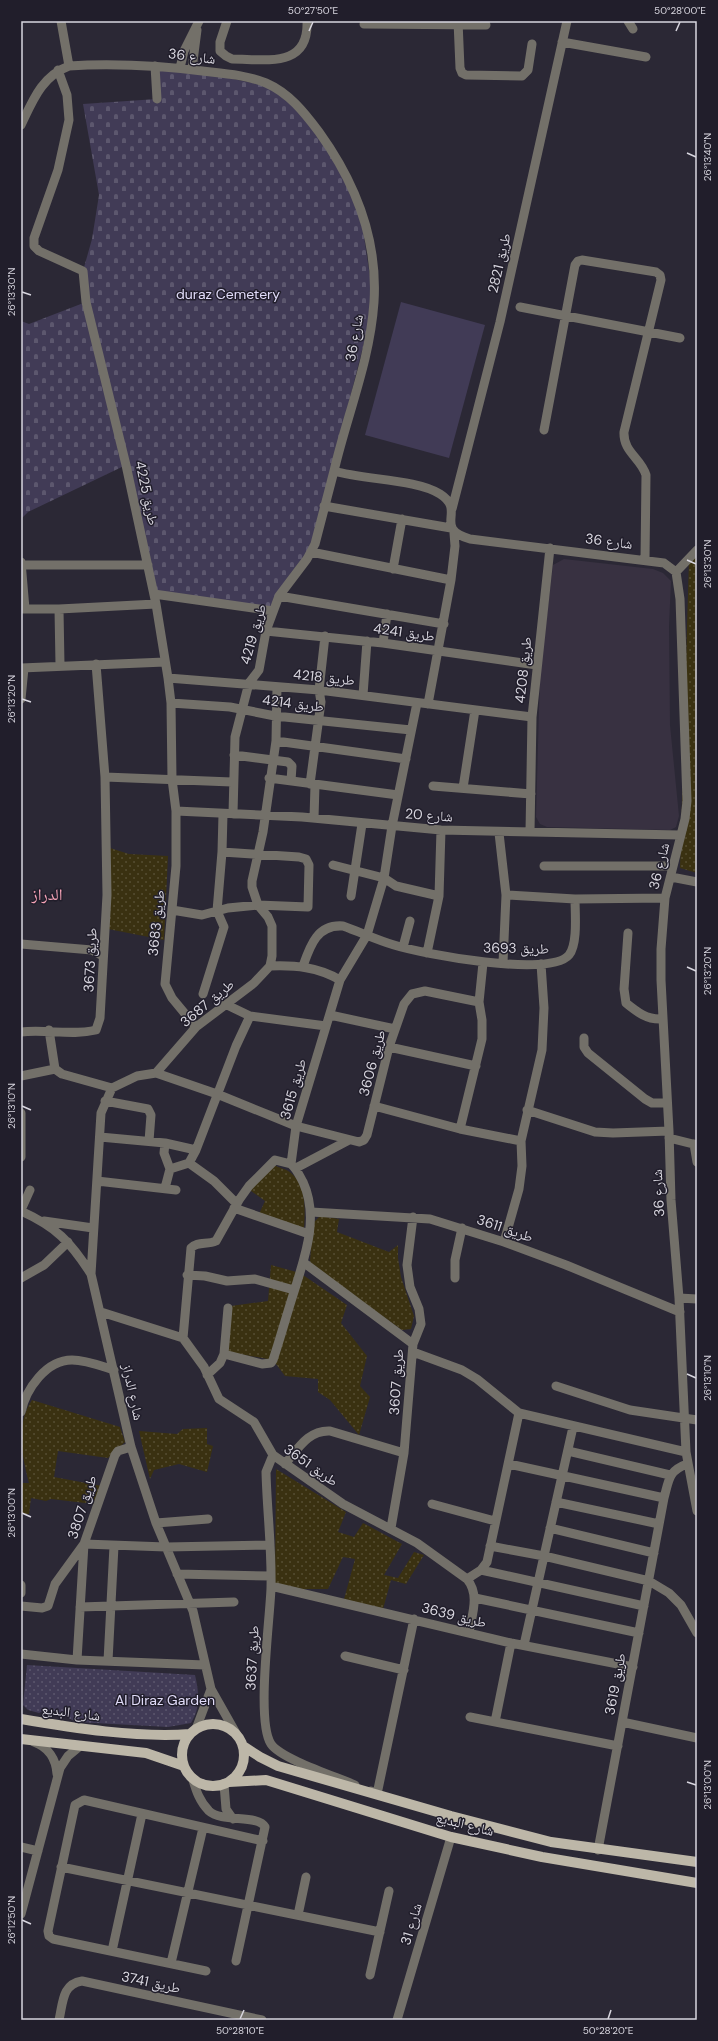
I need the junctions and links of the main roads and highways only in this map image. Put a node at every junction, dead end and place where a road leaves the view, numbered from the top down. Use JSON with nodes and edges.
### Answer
{"nodes":[{"id":1,"x":21,"y":1719,"type":"edge"},
{"id":2,"x":193,"y":1732,"type":"junction"},
{"id":3,"x":21,"y":1739,"type":"edge"},
{"id":4,"x":243,"y":1746,"type":"junction"},
{"id":5,"x":184,"y":1766,"type":"junction"},
{"id":6,"x":226,"y":1783,"type":"junction"},
{"id":7,"x":697,"y":1862,"type":"edge"},
{"id":8,"x":697,"y":1883,"type":"edge"}],
"edges":[{"from":1,"to":2,"type":"main road","name":"شارع البديع"},
{"from":2,"to":4,"type":"main road"},
{"from":2,"to":5,"type":"main road"},
{"from":3,"to":5,"type":"main road"},
{"from":4,"to":6,"type":"main road"},
{"from":4,"to":7,"type":"main road","name":"شارع البديع"},
{"from":5,"to":6,"type":"main road"},
{"from":6,"to":8,"type":"main road","name":"شارع البديع"}]}
